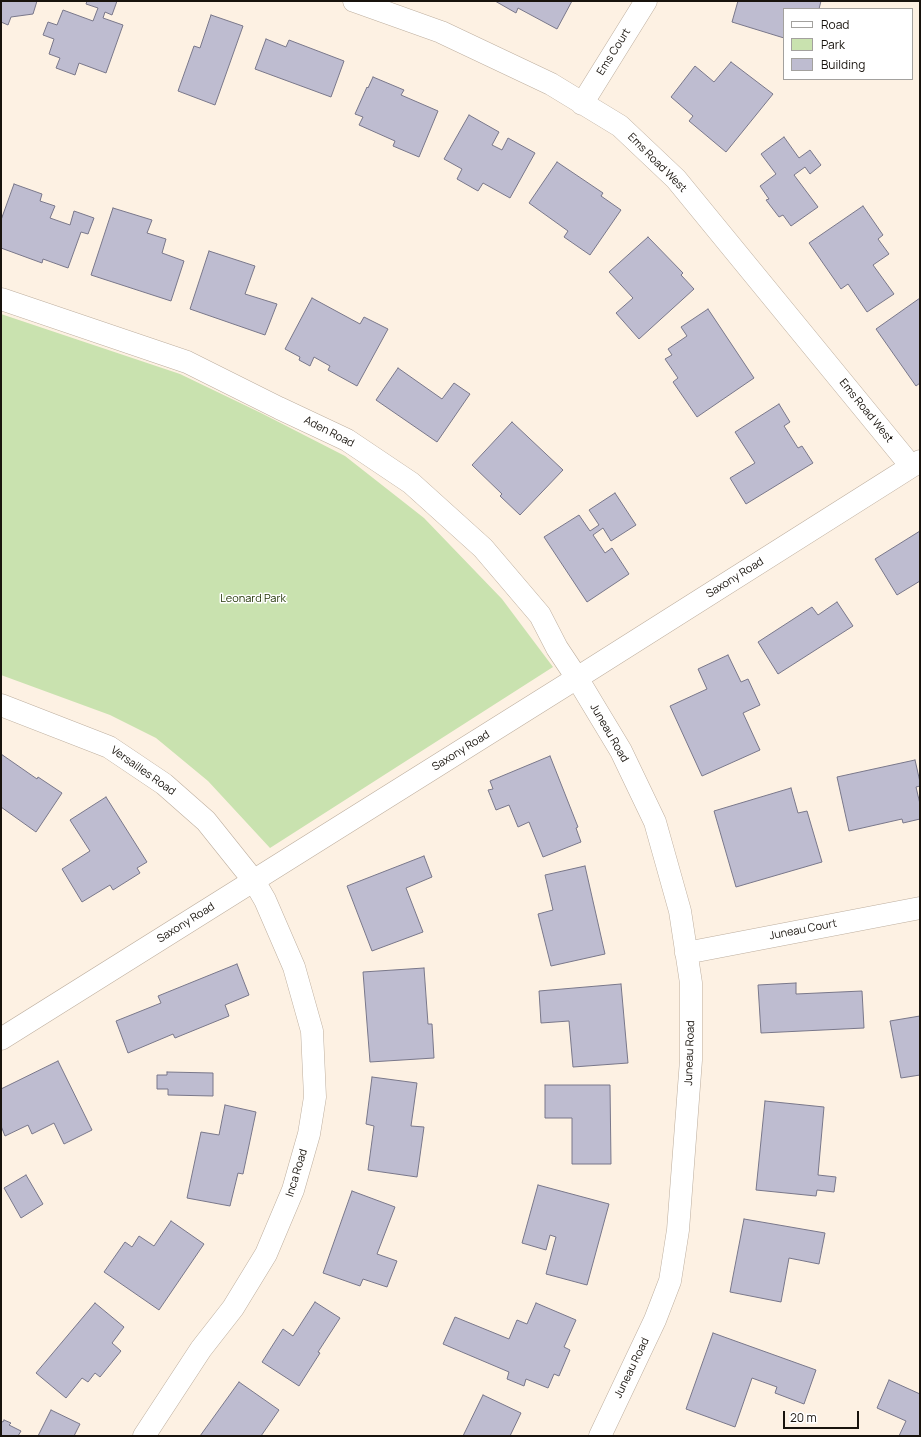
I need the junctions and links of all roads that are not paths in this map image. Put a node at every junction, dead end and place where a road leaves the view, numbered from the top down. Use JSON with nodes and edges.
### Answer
{"nodes":[{"id":1,"x":354,"y":1,"type":"edge"},
{"id":2,"x":646,"y":1,"type":"edge"},
{"id":3,"x":582,"y":104,"type":"junction"},
{"id":4,"x":1,"y":299,"type":"edge"},
{"id":5,"x":915,"y":464,"type":"edge"},
{"id":6,"x":577,"y":678,"type":"junction"},
{"id":7,"x":1,"y":705,"type":"edge"},
{"id":8,"x":254,"y":881,"type":"junction"},
{"id":9,"x":920,"y":908,"type":"edge"},
{"id":10,"x":686,"y":953,"type":"junction"},
{"id":11,"x":1,"y":1039,"type":"edge"},
{"id":12,"x":144,"y":1436,"type":"edge"},
{"id":13,"x":600,"y":1436,"type":"edge"}],
"edges":[{"from":1,"to":3,"type":"street","name":"Ems Road West"},
{"from":2,"to":3,"type":"street","name":"Ems Court"},
{"from":3,"to":5,"type":"street","name":"Ems Road West"},
{"from":4,"to":6,"type":"street","name":"Aden Road"},
{"from":5,"to":6,"type":"street","name":"Saxony Road"},
{"from":6,"to":8,"type":"street","name":"Saxony Road"},
{"from":6,"to":10,"type":"street","name":"Juneau Road"},
{"from":7,"to":8,"type":"street","name":"Versailles Road"},
{"from":8,"to":11,"type":"street","name":"Saxony Road"},
{"from":8,"to":12,"type":"street","name":"Inca Road"},
{"from":9,"to":10,"type":"street","name":"Juneau Court"},
{"from":10,"to":13,"type":"street","name":"Juneau Road"}]}
